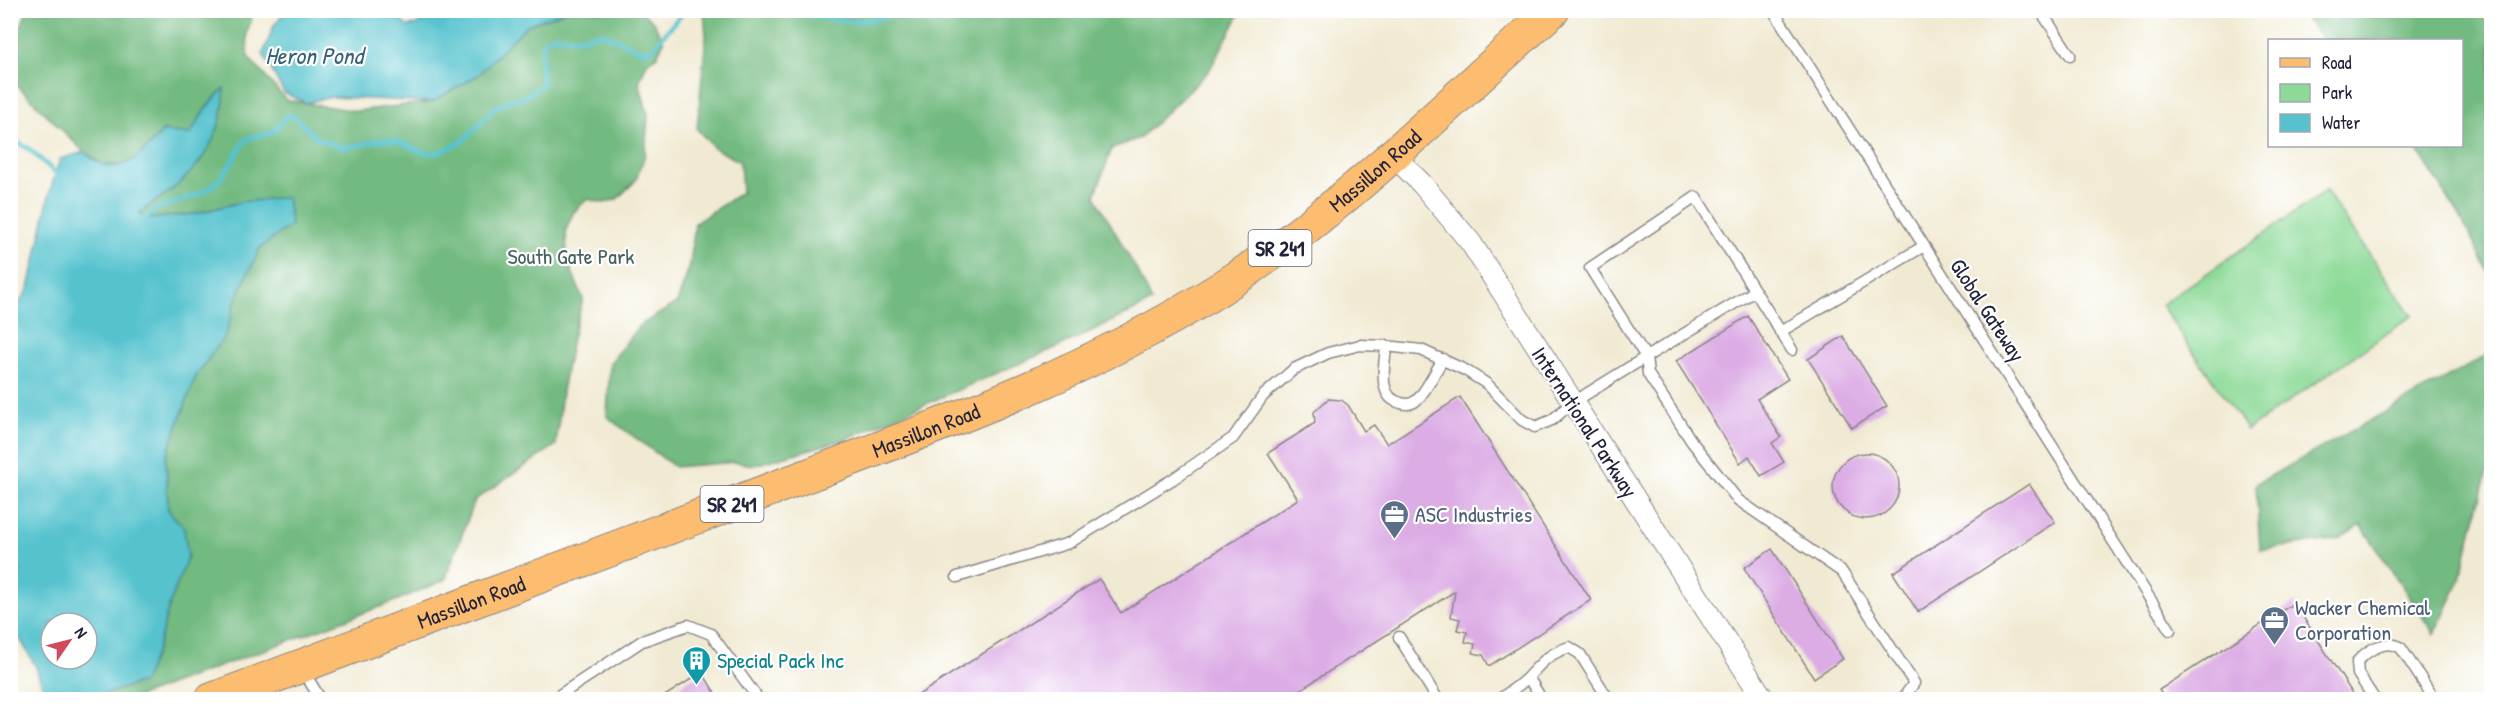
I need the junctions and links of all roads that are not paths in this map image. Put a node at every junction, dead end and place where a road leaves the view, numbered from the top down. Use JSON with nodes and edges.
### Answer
{"nodes":[{"id":1,"x":1553,"y":10,"type":"edge"},
{"id":2,"x":1773,"y":10,"type":"edge"},
{"id":3,"x":2040,"y":10,"type":"edge"},
{"id":4,"x":2070,"y":55,"type":"dead end"},
{"id":5,"x":1393,"y":155,"type":"junction"},
{"id":6,"x":1924,"y":246,"type":"junction"},
{"id":7,"x":1755,"y":291,"type":"junction"},
{"id":8,"x":1780,"y":332,"type":"junction"},
{"id":9,"x":1386,"y":346,"type":"junction"},
{"id":10,"x":1792,"y":350,"type":"dead end"},
{"id":11,"x":1646,"y":357,"type":"junction"},
{"id":12,"x":1443,"y":359,"type":"junction"},
{"id":13,"x":1572,"y":403,"type":"junction"},
{"id":14,"x":957,"y":577,"type":"dead end"},
{"id":15,"x":2170,"y":630,"type":"dead end"},
{"id":16,"x":1400,"y":637,"type":"dead end"},
{"id":17,"x":300,"y":666,"type":"junction"},
{"id":18,"x":1528,"y":677,"type":"junction"},
{"id":19,"x":211,"y":699,"type":"edge"},
{"id":20,"x":321,"y":699,"type":"edge"},
{"id":21,"x":552,"y":699,"type":"edge"},
{"id":22,"x":759,"y":699,"type":"edge"},
{"id":23,"x":1438,"y":699,"type":"edge"},
{"id":24,"x":1499,"y":699,"type":"edge"},
{"id":25,"x":1542,"y":699,"type":"edge"},
{"id":26,"x":1609,"y":699,"type":"edge"},
{"id":27,"x":1764,"y":699,"type":"edge"},
{"id":28,"x":1902,"y":699,"type":"edge"},
{"id":29,"x":2375,"y":699,"type":"edge"},
{"id":30,"x":2435,"y":699,"type":"edge"}],
"edges":[{"from":1,"to":5,"type":"main road","name":"Massillon Road","number":"SR 241"},
{"from":2,"to":6,"type":"lane","name":"Global Gateway"},
{"from":3,"to":4,"type":"lane"},
{"from":5,"to":13,"type":"street","name":"International Parkway"},
{"from":5,"to":17,"type":"main road","name":"Massillon Road","number":"SR 241"},
{"from":6,"to":8,"type":"lane"},
{"from":6,"to":15,"type":"lane","name":"Global Gateway"},
{"from":7,"to":8,"type":"lane"},
{"from":7,"to":11,"type":"lane"},
{"from":7,"to":11,"type":"lane"},
{"from":8,"to":10,"type":"lane"},
{"from":9,"to":12,"type":"lane"},
{"from":9,"to":12,"type":"lane"},
{"from":9,"to":14,"type":"lane"},
{"from":11,"to":13,"type":"lane"},
{"from":11,"to":28,"type":"lane"},
{"from":12,"to":13,"type":"lane"},
{"from":13,"to":27,"type":"street","name":"International Parkway"},
{"from":16,"to":23,"type":"lane"},
{"from":17,"to":19,"type":"main road","name":"Massillon Road","number":"SR 241"},
{"from":17,"to":20,"type":"lane"},
{"from":18,"to":24,"type":"lane"},
{"from":18,"to":25,"type":"lane"},
{"from":18,"to":26,"type":"lane"},
{"from":21,"to":22,"type":"lane"},
{"from":29,"to":30,"type":"lane"}]}
